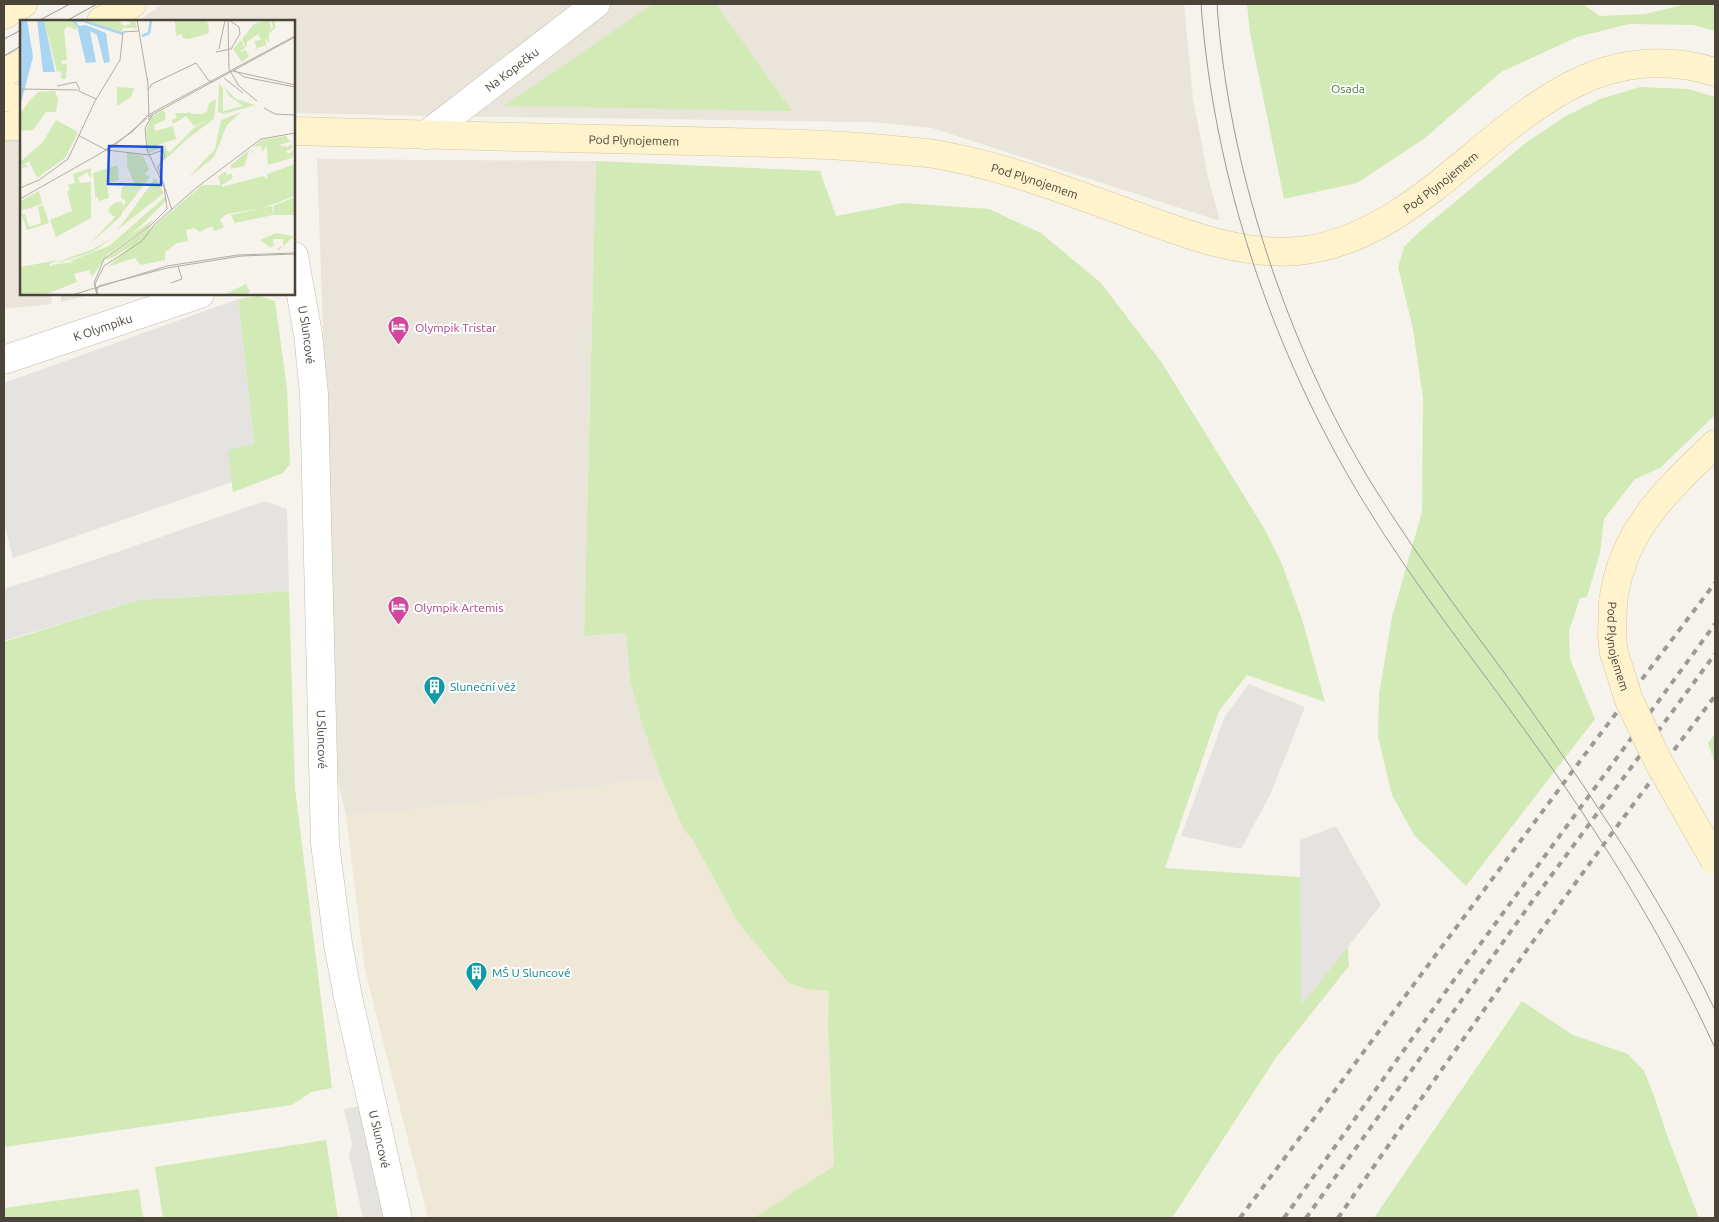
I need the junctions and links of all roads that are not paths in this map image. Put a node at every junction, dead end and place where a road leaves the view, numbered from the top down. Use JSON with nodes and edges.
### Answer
{"nodes":[{"id":1,"x":23,"y":4,"type":"edge"},
{"id":2,"x":596,"y":4,"type":"edge"},
{"id":3,"x":4,"y":15,"type":"edge"},
{"id":4,"x":20,"y":65,"type":"edge"},
{"id":5,"x":1715,"y":72,"type":"edge"},
{"id":6,"x":4,"y":73,"type":"edge"},
{"id":7,"x":4,"y":96,"type":"edge"},
{"id":8,"x":20,"y":100,"type":"edge"},
{"id":9,"x":4,"y":126,"type":"edge"},
{"id":10,"x":20,"y":126,"type":"edge"},
{"id":11,"x":295,"y":131,"type":"edge"},
{"id":12,"x":426,"y":135,"type":"junction"},
{"id":13,"x":295,"y":265,"type":"edge"},
{"id":14,"x":197,"y":295,"type":"edge"},
{"id":15,"x":4,"y":360,"type":"edge"},
{"id":16,"x":1715,"y":444,"type":"edge"},
{"id":17,"x":1715,"y":861,"type":"edge"},
{"id":18,"x":398,"y":1218,"type":"edge"}],
"edges":[{"from":1,"to":3,"type":"main road"},
{"from":2,"to":12,"type":"street","name":"Na Kopečku"},
{"from":4,"to":6,"type":"main road"},
{"from":5,"to":12,"type":"main road","name":"Pod Plynojemem"},
{"from":7,"to":8,"type":"main road"},
{"from":9,"to":10,"type":"main road"},
{"from":11,"to":12,"type":"main road","name":"Pod Plynojemem"},
{"from":13,"to":18,"type":"street","name":"U Sluncové"},
{"from":14,"to":15,"type":"street","name":"K Olympiku"},
{"from":16,"to":17,"type":"main road","name":"Pod Plynojemem","bridge":true}]}
